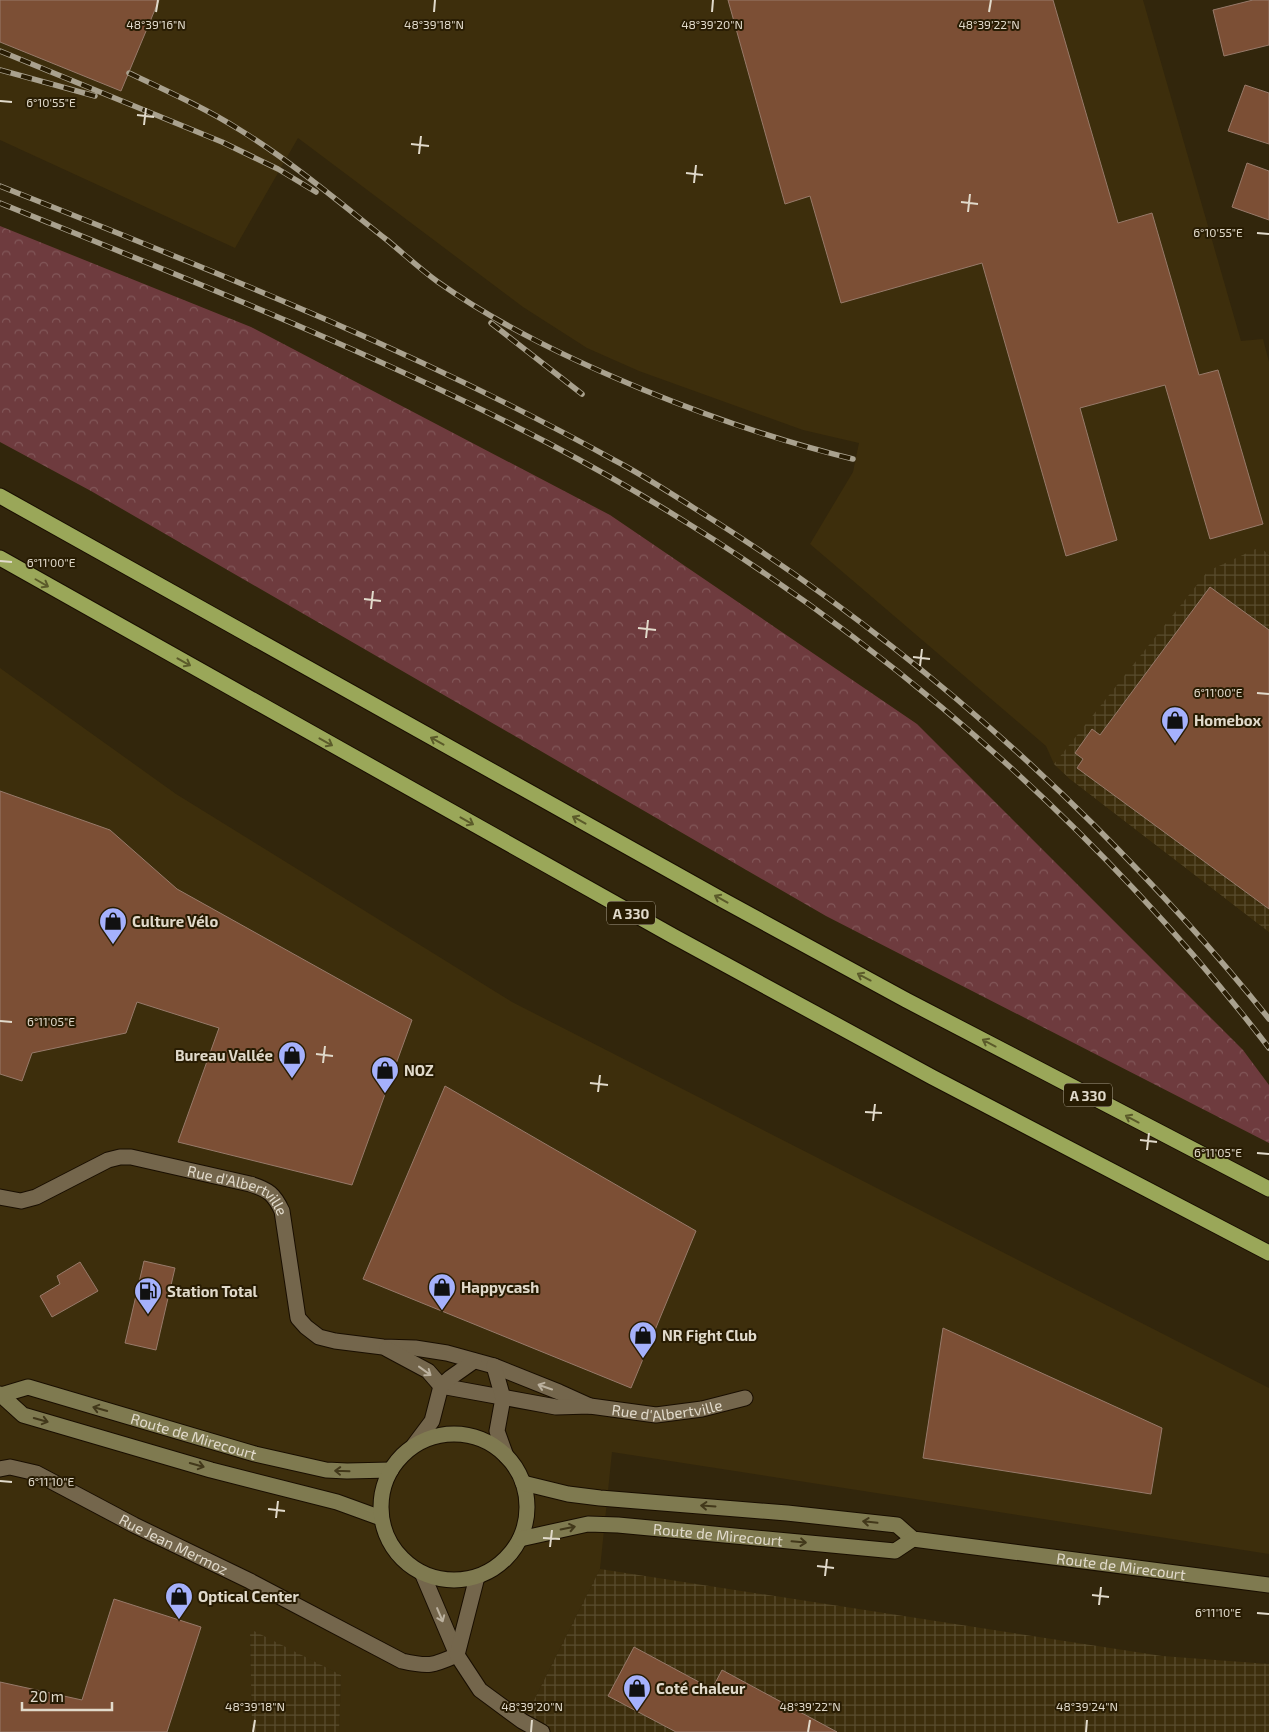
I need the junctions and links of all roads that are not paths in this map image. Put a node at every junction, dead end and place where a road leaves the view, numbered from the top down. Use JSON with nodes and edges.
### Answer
{"nodes":[{"id":1,"x":0,"y":496,"type":"edge"},
{"id":2,"x":0,"y":558,"type":"edge"},
{"id":3,"x":1269,"y":1189,"type":"edge"},
{"id":4,"x":0,"y":1197,"type":"edge"},
{"id":5,"x":1269,"y":1253,"type":"edge"},
{"id":6,"x":383,"y":1347,"type":"junction"},
{"id":7,"x":474,"y":1361,"type":"junction"},
{"id":8,"x":494,"y":1366,"type":"junction"},
{"id":9,"x":442,"y":1386,"type":"junction"},
{"id":10,"x":0,"y":1395,"type":"edge"},
{"id":11,"x":503,"y":1398,"type":"junction"},
{"id":12,"x":744,"y":1398,"type":"dead end"},
{"id":13,"x":590,"y":1406,"type":"junction"},
{"id":14,"x":414,"y":1445,"type":"junction"},
{"id":15,"x":506,"y":1456,"type":"junction"},
{"id":16,"x":0,"y":1469,"type":"edge"},
{"id":17,"x":391,"y":1470,"type":"junction"},
{"id":18,"x":523,"y":1483,"type":"junction"},
{"id":19,"x":381,"y":1518,"type":"junction"},
{"id":20,"x":913,"y":1539,"type":"junction"},
{"id":21,"x":520,"y":1540,"type":"junction"},
{"id":22,"x":423,"y":1575,"type":"junction"},
{"id":23,"x":478,"y":1577,"type":"junction"},
{"id":24,"x":1269,"y":1585,"type":"edge"},
{"id":25,"x":457,"y":1655,"type":"junction"},
{"id":26,"x":542,"y":1732,"type":"edge"}],
"edges":[{"from":3,"to":1,"type":"highway","number":"A 330","one_way":true},
{"from":2,"to":5,"type":"highway","number":"A 330","one_way":true},
{"from":4,"to":6,"type":"street","name":"Rue d'Albertville"},
{"from":6,"to":7,"type":"street","name":"Rue d'Albertville"},
{"from":6,"to":9,"type":"street","name":"Rue d'Albertville","one_way":true},
{"from":7,"to":8,"type":"street","name":"Rue d'Albertville"},
{"from":7,"to":9,"type":"street"},
{"from":8,"to":11,"type":"street"},
{"from":13,"to":8,"type":"street","name":"Rue d'Albertville","one_way":true},
{"from":9,"to":11,"type":"street","name":"Rue d'Albertville"},
{"from":9,"to":14,"type":"street"},
{"from":17,"to":10,"type":"main road","name":"Route de Mirecourt","one_way":true},
{"from":10,"to":19,"type":"main road","name":"Route de Mirecourt","one_way":true},
{"from":11,"to":13,"type":"street","name":"Rue d'Albertville"},
{"from":11,"to":15,"type":"street"},
{"from":12,"to":13,"type":"street","name":"Rue d'Albertville"},
{"from":14,"to":15,"type":"main road"},
{"from":14,"to":17,"type":"main road"},
{"from":15,"to":18,"type":"main road"},
{"from":16,"to":25,"type":"street","name":"Rue Jean Mermoz"},
{"from":17,"to":19,"type":"main road"},
{"from":20,"to":18,"type":"main road","name":"Route de Mirecourt","one_way":true},
{"from":18,"to":21,"type":"main road"},
{"from":19,"to":22,"type":"main road"},
{"from":21,"to":20,"type":"main road","name":"Route de Mirecourt","one_way":true},
{"from":20,"to":24,"type":"main road","name":"Route de Mirecourt"},
{"from":21,"to":23,"type":"main road"},
{"from":22,"to":23,"type":"main road"},
{"from":22,"to":25,"type":"street","one_way":true},
{"from":23,"to":25,"type":"street"},
{"from":25,"to":26,"type":"street"}]}
